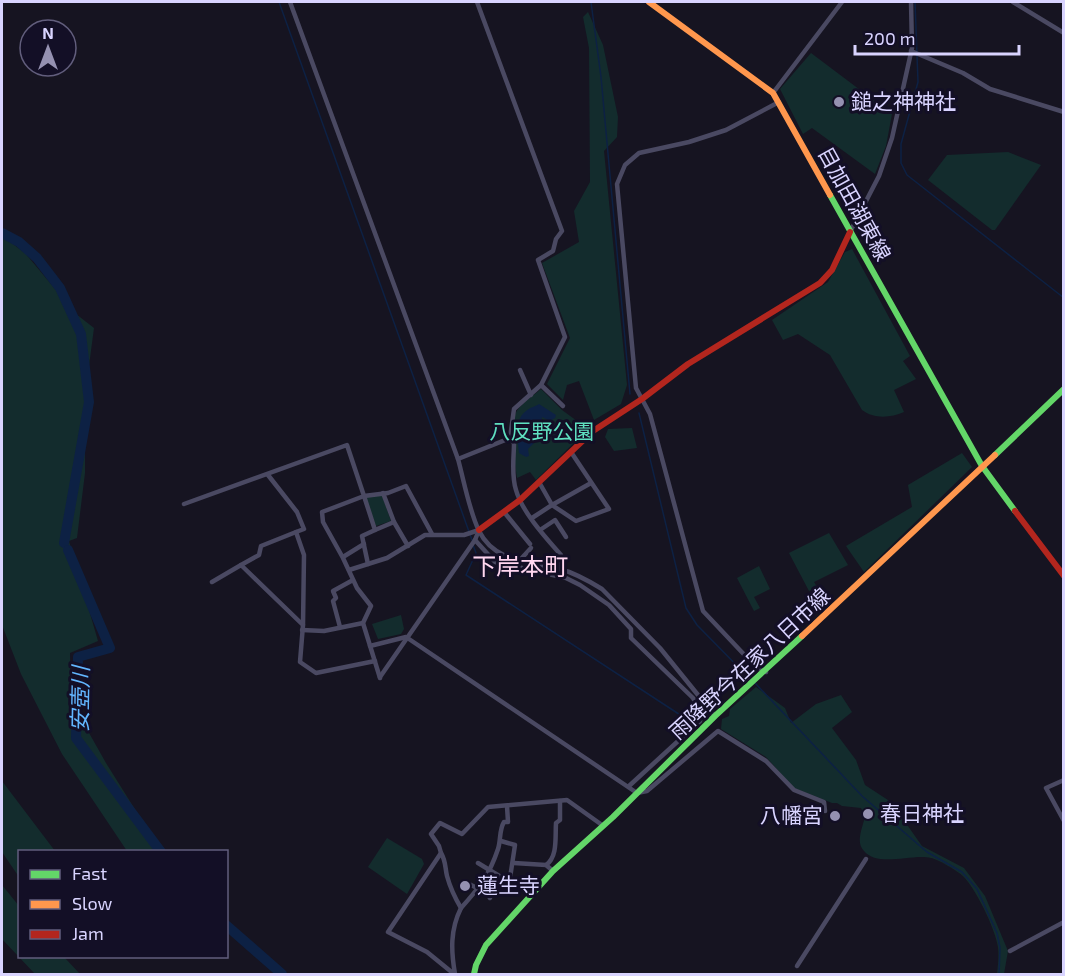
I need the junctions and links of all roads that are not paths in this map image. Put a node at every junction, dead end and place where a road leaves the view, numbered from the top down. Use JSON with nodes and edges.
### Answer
{"nodes":[{"id":1,"x":290,"y":2,"type":"edge"},
{"id":2,"x":477,"y":2,"type":"edge"},
{"id":3,"x":649,"y":2,"type":"edge"},
{"id":4,"x":842,"y":2,"type":"edge"},
{"id":5,"x":911,"y":2,"type":"edge"},
{"id":6,"x":1013,"y":2,"type":"edge"},
{"id":7,"x":1064,"y":33,"type":"edge"},
{"id":8,"x":911,"y":51,"type":"junction"},
{"id":9,"x":773,"y":93,"type":"junction"},
{"id":10,"x":779,"y":102,"type":"junction"},
{"id":11,"x":1064,"y":112,"type":"edge"},
{"id":12,"x":850,"y":232,"type":"junction"},
{"id":13,"x":520,"y":370,"type":"dead end"},
{"id":14,"x":541,"y":385,"type":"junction"},
{"id":15,"x":1064,"y":389,"type":"edge"},
{"id":16,"x":531,"y":395,"type":"junction"},
{"id":17,"x":642,"y":399,"type":"junction"},
{"id":18,"x":563,"y":406,"type":"dead end"},
{"id":19,"x":510,"y":438,"type":"junction"},
{"id":20,"x":571,"y":452,"type":"junction"},
{"id":21,"x":458,"y":459,"type":"junction"},
{"id":22,"x":982,"y":466,"type":"junction"},
{"id":23,"x":268,"y":475,"type":"junction"},
{"id":24,"x":539,"y":482,"type":"junction"},
{"id":25,"x":591,"y":483,"type":"junction"},
{"id":26,"x":383,"y":493,"type":"junction"},
{"id":27,"x":363,"y":496,"type":"junction"},
{"id":28,"x":520,"y":500,"type":"junction"},
{"id":29,"x":184,"y":504,"type":"dead end"},
{"id":30,"x":552,"y":505,"type":"junction"},
{"id":31,"x":504,"y":512,"type":"junction"},
{"id":32,"x":532,"y":518,"type":"junction"},
{"id":33,"x":394,"y":522,"type":"junction"},
{"id":34,"x":375,"y":530,"type":"junction"},
{"id":35,"x":479,"y":530,"type":"junction"},
{"id":36,"x":540,"y":530,"type":"junction"},
{"id":37,"x":296,"y":532,"type":"junction"},
{"id":38,"x":432,"y":534,"type":"junction"},
{"id":39,"x":566,"y":537,"type":"dead end"},
{"id":40,"x":475,"y":540,"type":"junction"},
{"id":41,"x":364,"y":544,"type":"junction"},
{"id":42,"x":408,"y":546,"type":"junction"},
{"id":43,"x":343,"y":557,"type":"junction"},
{"id":44,"x":520,"y":560,"type":"junction"},
{"id":45,"x":368,"y":564,"type":"junction"},
{"id":46,"x":241,"y":565,"type":"junction"},
{"id":47,"x":559,"y":569,"type":"junction"},
{"id":48,"x":349,"y":570,"type":"junction"},
{"id":49,"x":1064,"y":576,"type":"edge"},
{"id":50,"x":353,"y":580,"type":"junction"},
{"id":51,"x":212,"y":582,"type":"dead end"},
{"id":52,"x":363,"y":623,"type":"junction"},
{"id":53,"x":340,"y":627,"type":"junction"},
{"id":54,"x":303,"y":628,"type":"junction"},
{"id":55,"x":406,"y":637,"type":"junction"},
{"id":56,"x":370,"y":646,"type":"junction"},
{"id":57,"x":375,"y":661,"type":"junction"},
{"id":58,"x":766,"y":672,"type":"junction"},
{"id":59,"x":715,"y":716,"type":"junction"},
{"id":60,"x":1064,"y":780,"type":"edge"},
{"id":61,"x":629,"y":786,"type":"junction"},
{"id":62,"x":637,"y":793,"type":"junction"},
{"id":63,"x":560,"y":801,"type":"junction"},
{"id":64,"x":507,"y":806,"type":"junction"},
{"id":65,"x":825,"y":811,"type":"dead end"},
{"id":66,"x":1064,"y":821,"type":"edge"},
{"id":67,"x":602,"y":825,"type":"junction"},
{"id":68,"x":501,"y":842,"type":"junction"},
{"id":69,"x":441,"y":853,"type":"junction"},
{"id":70,"x":866,"y":859,"type":"dead end"},
{"id":71,"x":478,"y":863,"type":"dead end"},
{"id":72,"x":514,"y":863,"type":"junction"},
{"id":73,"x":546,"y":865,"type":"junction"},
{"id":74,"x":489,"y":870,"type":"junction"},
{"id":75,"x":553,"y":871,"type":"junction"},
{"id":76,"x":465,"y":882,"type":"dead end"},
{"id":77,"x":479,"y":889,"type":"junction"},
{"id":78,"x":490,"y":898,"type":"dead end"},
{"id":79,"x":460,"y":908,"type":"junction"},
{"id":80,"x":1064,"y":922,"type":"edge"},
{"id":81,"x":1010,"y":951,"type":"dead end"},
{"id":82,"x":797,"y":966,"type":"dead end"},
{"id":83,"x":454,"y":975,"type":"edge"},
{"id":84,"x":474,"y":975,"type":"edge"}],
"edges":[{"from":1,"to":21,"type":"street"},
{"from":2,"to":14,"type":"street"},
{"from":3,"to":9,"type":"main road","name":"目加田湖東線"},
{"from":4,"to":9,"type":"street"},
{"from":5,"to":8,"type":"street"},
{"from":6,"to":7,"type":"street"},
{"from":8,"to":11,"type":"street"},
{"from":8,"to":12,"type":"street"},
{"from":9,"to":10,"type":"main road","name":"目加田湖東線"},
{"from":10,"to":12,"type":"main road","name":"目加田湖東線"},
{"from":10,"to":17,"type":"street"},
{"from":12,"to":17,"type":"main road"},
{"from":12,"to":22,"type":"main road","name":"目加田湖東線"},
{"from":13,"to":16,"type":"street"},
{"from":14,"to":16,"type":"street"},
{"from":14,"to":18,"type":"street"},
{"from":15,"to":22,"type":"main road","name":"雨降野今在家八日市線"},
{"from":16,"to":19,"type":"street"},
{"from":17,"to":20,"type":"main road"},
{"from":17,"to":58,"type":"street"},
{"from":19,"to":21,"type":"street"},
{"from":19,"to":28,"type":"street"},
{"from":20,"to":24,"type":"main road"},
{"from":20,"to":25,"type":"street"},
{"from":21,"to":35,"type":"street"},
{"from":22,"to":49,"type":"main road","name":"目加田湖東線"},
{"from":22,"to":58,"type":"main road","name":"雨降野今在家八日市線"},
{"from":23,"to":27,"type":"street"},
{"from":23,"to":29,"type":"street"},
{"from":23,"to":37,"type":"street"},
{"from":24,"to":28,"type":"main road"},
{"from":24,"to":30,"type":"street"},
{"from":25,"to":30,"type":"street"},
{"from":25,"to":30,"type":"street"},
{"from":26,"to":27,"type":"street"},
{"from":26,"to":33,"type":"street"},
{"from":26,"to":38,"type":"street"},
{"from":27,"to":34,"type":"street"},
{"from":27,"to":43,"type":"street"},
{"from":28,"to":31,"type":"main road"},
{"from":28,"to":32,"type":"street"},
{"from":30,"to":32,"type":"street"},
{"from":31,"to":35,"type":"main road"},
{"from":31,"to":44,"type":"street"},
{"from":32,"to":36,"type":"street"},
{"from":33,"to":34,"type":"street"},
{"from":33,"to":42,"type":"street"},
{"from":34,"to":41,"type":"street"},
{"from":35,"to":38,"type":"street"},
{"from":35,"to":40,"type":"street"},
{"from":35,"to":44,"type":"street"},
{"from":36,"to":39,"type":"street"},
{"from":36,"to":47,"type":"street"},
{"from":37,"to":46,"type":"street"},
{"from":37,"to":54,"type":"street"},
{"from":38,"to":42,"type":"street"},
{"from":40,"to":55,"type":"street"},
{"from":40,"to":61,"type":"street"},
{"from":41,"to":43,"type":"street"},
{"from":41,"to":45,"type":"street"},
{"from":42,"to":45,"type":"street"},
{"from":43,"to":48,"type":"street"},
{"from":44,"to":47,"type":"street"},
{"from":45,"to":48,"type":"street"},
{"from":46,"to":51,"type":"street"},
{"from":46,"to":54,"type":"street"},
{"from":47,"to":59,"type":"street"},
{"from":48,"to":50,"type":"street"},
{"from":50,"to":52,"type":"street"},
{"from":50,"to":53,"type":"street"},
{"from":52,"to":53,"type":"street"},
{"from":52,"to":56,"type":"street"},
{"from":53,"to":54,"type":"street"},
{"from":54,"to":57,"type":"street"},
{"from":55,"to":56,"type":"street"},
{"from":55,"to":57,"type":"street"},
{"from":55,"to":61,"type":"street"},
{"from":56,"to":57,"type":"street"},
{"from":58,"to":59,"type":"main road","name":"雨降野今在家八日市線"},
{"from":59,"to":62,"type":"main road","name":"雨降野今在家八日市線"},
{"from":60,"to":66,"type":"street"},
{"from":61,"to":62,"type":"street"},
{"from":62,"to":65,"type":"street"},
{"from":62,"to":67,"type":"main road","name":"雨降野今在家八日市線"},
{"from":63,"to":64,"type":"street"},
{"from":63,"to":67,"type":"street"},
{"from":63,"to":73,"type":"street"},
{"from":64,"to":68,"type":"street"},
{"from":64,"to":69,"type":"street"},
{"from":67,"to":75,"type":"main road","name":"雨降野今在家八日市線"},
{"from":68,"to":72,"type":"street"},
{"from":68,"to":74,"type":"street"},
{"from":69,"to":79,"type":"street"},
{"from":69,"to":83,"type":"street"},
{"from":70,"to":82,"type":"street"},
{"from":71,"to":74,"type":"street"},
{"from":72,"to":73,"type":"street"},
{"from":72,"to":74,"type":"street"},
{"from":73,"to":75,"type":"street"},
{"from":74,"to":77,"type":"street"},
{"from":75,"to":84,"type":"main road","name":"雨降野今在家八日市線"},
{"from":76,"to":77,"type":"street"},
{"from":77,"to":78,"type":"street"},
{"from":77,"to":79,"type":"street"},
{"from":79,"to":83,"type":"street"},
{"from":80,"to":81,"type":"street"}]}
